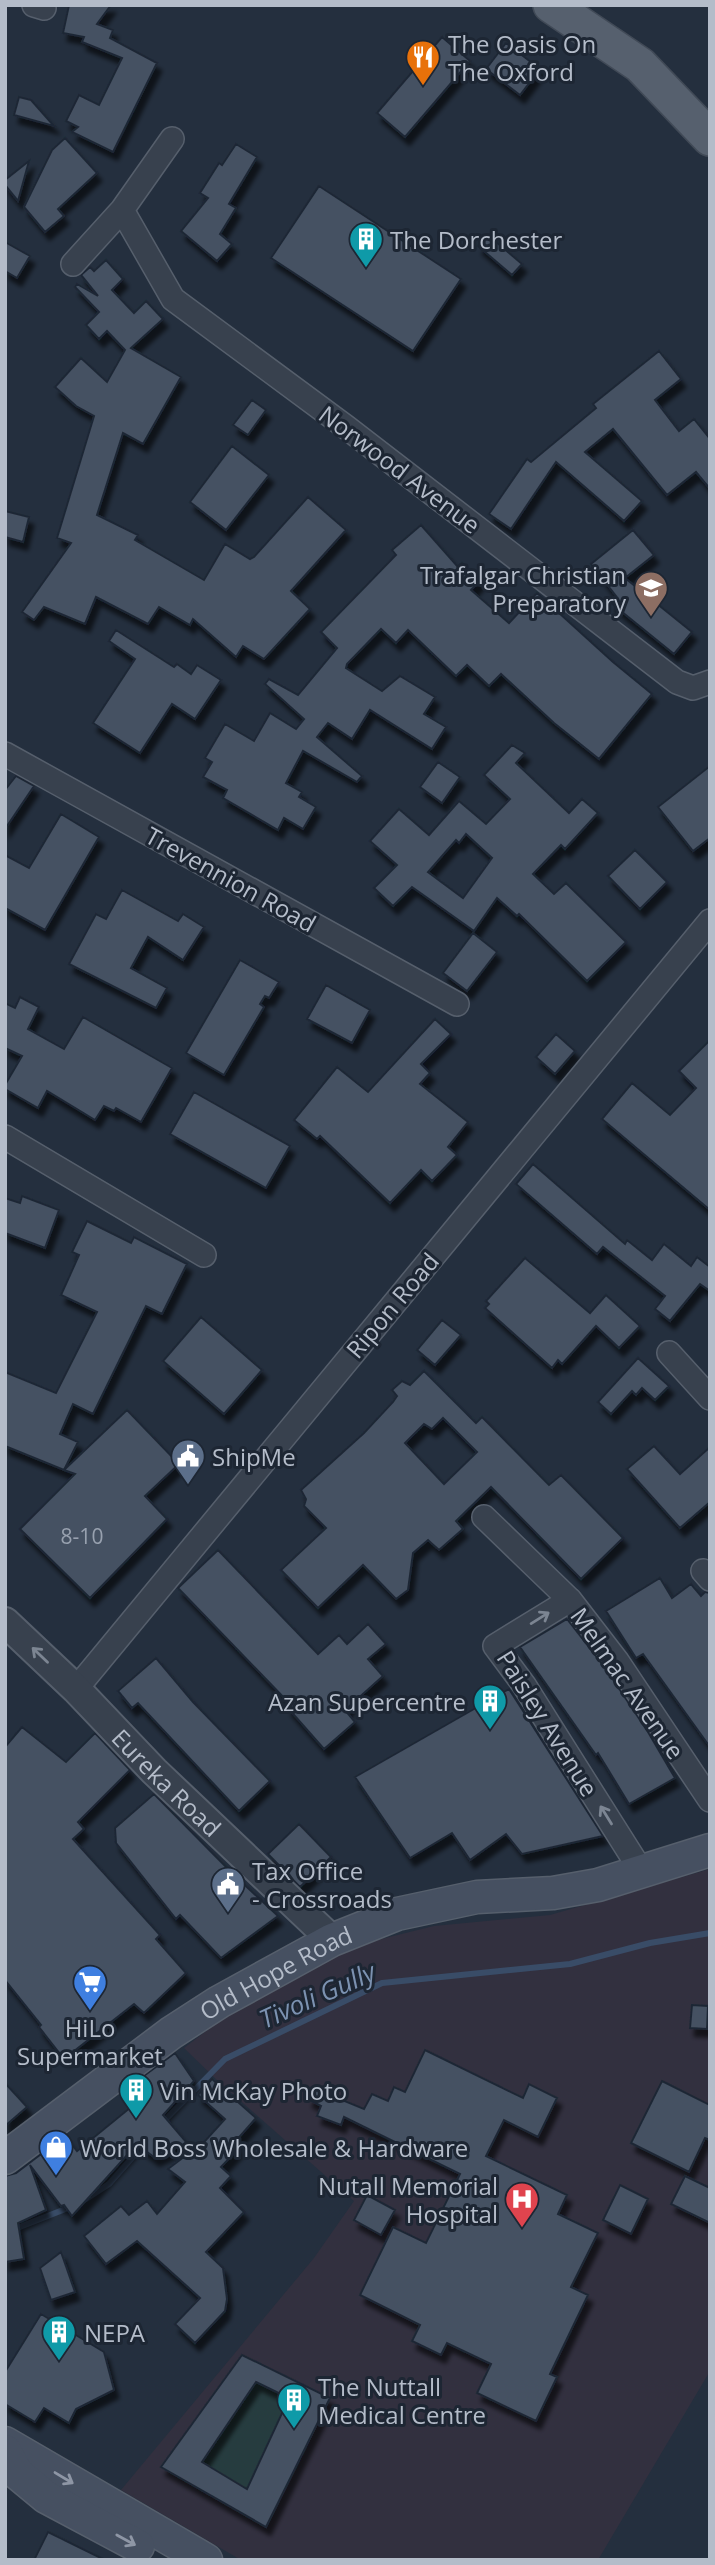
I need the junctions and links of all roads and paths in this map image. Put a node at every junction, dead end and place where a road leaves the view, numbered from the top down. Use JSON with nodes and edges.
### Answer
{"nodes":[{"id":1,"x":551,"y":5,"type":"edge"},
{"id":2,"x":710,"y":138,"type":"edge"},
{"id":3,"x":172,"y":139,"type":"dead end"},
{"id":4,"x":122,"y":210,"type":"junction"},
{"id":5,"x":73,"y":264,"type":"dead end"},
{"id":6,"x":710,"y":682,"type":"edge"},
{"id":7,"x":5,"y":754,"type":"edge"},
{"id":8,"x":710,"y":921,"type":"edge"},
{"id":9,"x":457,"y":1004,"type":"dead end"},
{"id":10,"x":5,"y":1137,"type":"edge"},
{"id":11,"x":204,"y":1255,"type":"dead end"},
{"id":12,"x":668,"y":1353,"type":"dead end"},
{"id":13,"x":710,"y":1398,"type":"edge"},
{"id":14,"x":484,"y":1517,"type":"dead end"},
{"id":15,"x":570,"y":1600,"type":"junction"},
{"id":16,"x":5,"y":1622,"type":"edge"},
{"id":17,"x":75,"y":1689,"type":"junction"},
{"id":18,"x":710,"y":1800,"type":"edge"},
{"id":19,"x":710,"y":1850,"type":"edge"},
{"id":20,"x":642,"y":1872,"type":"junction"},
{"id":21,"x":332,"y":1940,"type":"junction"},
{"id":22,"x":5,"y":2158,"type":"edge"},
{"id":23,"x":5,"y":2443,"type":"edge"},
{"id":24,"x":5,"y":2451,"type":"edge"},
{"id":25,"x":162,"y":2560,"type":"edge"},
{"id":26,"x":206,"y":2560,"type":"edge"}],
"edges":[{"from":1,"to":2,"type":"main road"},
{"from":3,"to":4,"type":"street"},
{"from":4,"to":5,"type":"street"},
{"from":4,"to":6,"type":"street","name":"Norwood Avenue"},
{"from":7,"to":9,"type":"street","name":"Trevennion Road"},
{"from":8,"to":17,"type":"street","name":"Ripon Road"},
{"from":10,"to":11,"type":"street"},
{"from":12,"to":13,"type":"street"},
{"from":14,"to":15,"type":"street","name":"Melmac Avenue"},
{"from":15,"to":18,"type":"street","name":"Melmac Avenue"},
{"from":20,"to":15,"type":"street","name":"Paisley Avenue","one_way":true},
{"from":17,"to":16,"type":"street","name":"Eureka Road","one_way":true},
{"from":17,"to":21,"type":"street","name":"Eureka Road"},
{"from":19,"to":20,"type":"main road","name":"Old Hope Road"},
{"from":20,"to":21,"type":"main road","name":"Old Hope Road"},
{"from":21,"to":22,"type":"main road","name":"Old Hope Road"},
{"from":23,"to":26,"type":"main road","one_way":true},
{"from":24,"to":25,"type":"main road","one_way":true}]}
